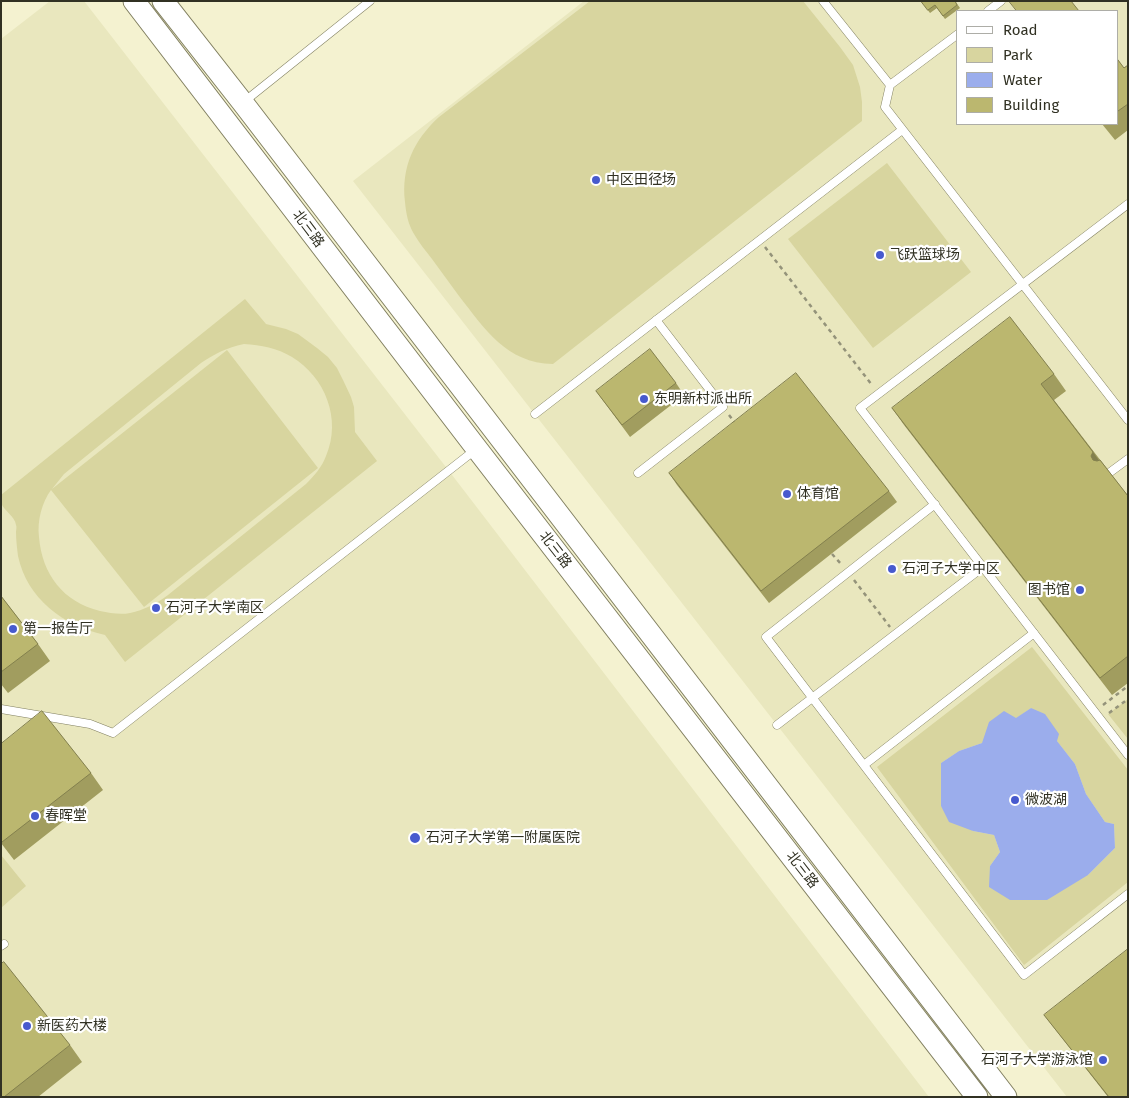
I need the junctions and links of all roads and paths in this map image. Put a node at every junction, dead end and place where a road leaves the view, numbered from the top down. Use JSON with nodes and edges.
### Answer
{"nodes":[{"id":1,"x":134,"y":1,"type":"edge"},
{"id":2,"x":164,"y":1,"type":"edge"},
{"id":3,"x":370,"y":1,"type":"edge"},
{"id":4,"x":1001,"y":1,"type":"edge"},
{"id":5,"x":827,"y":2,"type":"edge"},
{"id":6,"x":989,"y":10,"type":"edge"},
{"id":7,"x":956,"y":36,"type":"edge"},
{"id":8,"x":890,"y":85,"type":"junction"},
{"id":9,"x":243,"y":103,"type":"junction"},
{"id":10,"x":902,"y":130,"type":"junction"},
{"id":11,"x":1128,"y":204,"type":"edge"},
{"id":12,"x":760,"y":240,"type":"junction"},
{"id":13,"x":1023,"y":284,"type":"junction"},
{"id":14,"x":656,"y":320,"type":"junction"},
{"id":15,"x":879,"y":394,"type":"junction"},
{"id":16,"x":723,"y":407,"type":"junction"},
{"id":17,"x":535,"y":414,"type":"dead end"},
{"id":18,"x":1128,"y":420,"type":"edge"},
{"id":19,"x":738,"y":427,"type":"edge"},
{"id":20,"x":477,"y":449,"type":"junction"},
{"id":21,"x":1128,"y":458,"type":"edge"},
{"id":22,"x":638,"y":473,"type":"dead end"},
{"id":23,"x":1109,"y":473,"type":"edge"},
{"id":24,"x":935,"y":504,"type":"junction"},
{"id":25,"x":983,"y":567,"type":"junction"},
{"id":26,"x":848,"y":573,"type":"junction"},
{"id":27,"x":1034,"y":633,"type":"junction"},
{"id":28,"x":896,"y":634,"type":"junction"},
{"id":29,"x":1128,"y":686,"type":"edge"},
{"id":30,"x":812,"y":698,"type":"junction"},
{"id":31,"x":1128,"y":699,"type":"edge"},
{"id":32,"x":1,"y":709,"type":"edge"},
{"id":33,"x":1095,"y":712,"type":"junction"},
{"id":34,"x":1100,"y":720,"type":"junction"},
{"id":35,"x":777,"y":724,"type":"dead end"},
{"id":36,"x":1128,"y":755,"type":"edge"},
{"id":37,"x":864,"y":765,"type":"junction"},
{"id":38,"x":1128,"y":894,"type":"edge"},
{"id":39,"x":977,"y":1097,"type":"edge"},
{"id":40,"x":1006,"y":1097,"type":"edge"}],
"edges":[{"from":1,"to":20,"type":"main road","name":"北三路"},
{"from":2,"to":9,"type":"main road","name":"北三路"},
{"from":3,"to":9,"type":"lane"},
{"from":4,"to":6,"type":"lane"},
{"from":5,"to":8,"type":"lane"},
{"from":7,"to":8,"type":"lane"},
{"from":8,"to":10,"type":"lane"},
{"from":9,"to":40,"type":"main road","name":"北三路"},
{"from":10,"to":12,"type":"lane"},
{"from":10,"to":13,"type":"lane"},
{"from":11,"to":13,"type":"lane"},
{"from":12,"to":14,"type":"lane"},
{"from":12,"to":15,"type":"path"},
{"from":13,"to":15,"type":"lane"},
{"from":13,"to":18,"type":"lane"},
{"from":14,"to":16,"type":"lane"},
{"from":14,"to":17,"type":"lane"},
{"from":15,"to":24,"type":"lane"},
{"from":16,"to":19,"type":"path"},
{"from":16,"to":22,"type":"lane"},
{"from":20,"to":32,"type":"lane"},
{"from":20,"to":39,"type":"main road","name":"北三路"},
{"from":21,"to":23,"type":"lane"},
{"from":24,"to":25,"type":"lane"},
{"from":24,"to":26,"type":"lane"},
{"from":25,"to":27,"type":"lane"},
{"from":25,"to":28,"type":"lane"},
{"from":26,"to":28,"type":"path"},
{"from":26,"to":30,"type":"lane"},
{"from":27,"to":33,"type":"lane"},
{"from":27,"to":37,"type":"lane"},
{"from":28,"to":30,"type":"lane"},
{"from":29,"to":33,"type":"path"},
{"from":30,"to":35,"type":"lane"},
{"from":30,"to":37,"type":"lane"},
{"from":31,"to":34,"type":"path"},
{"from":33,"to":34,"type":"lane"},
{"from":34,"to":36,"type":"lane"},
{"from":37,"to":38,"type":"lane"}]}
